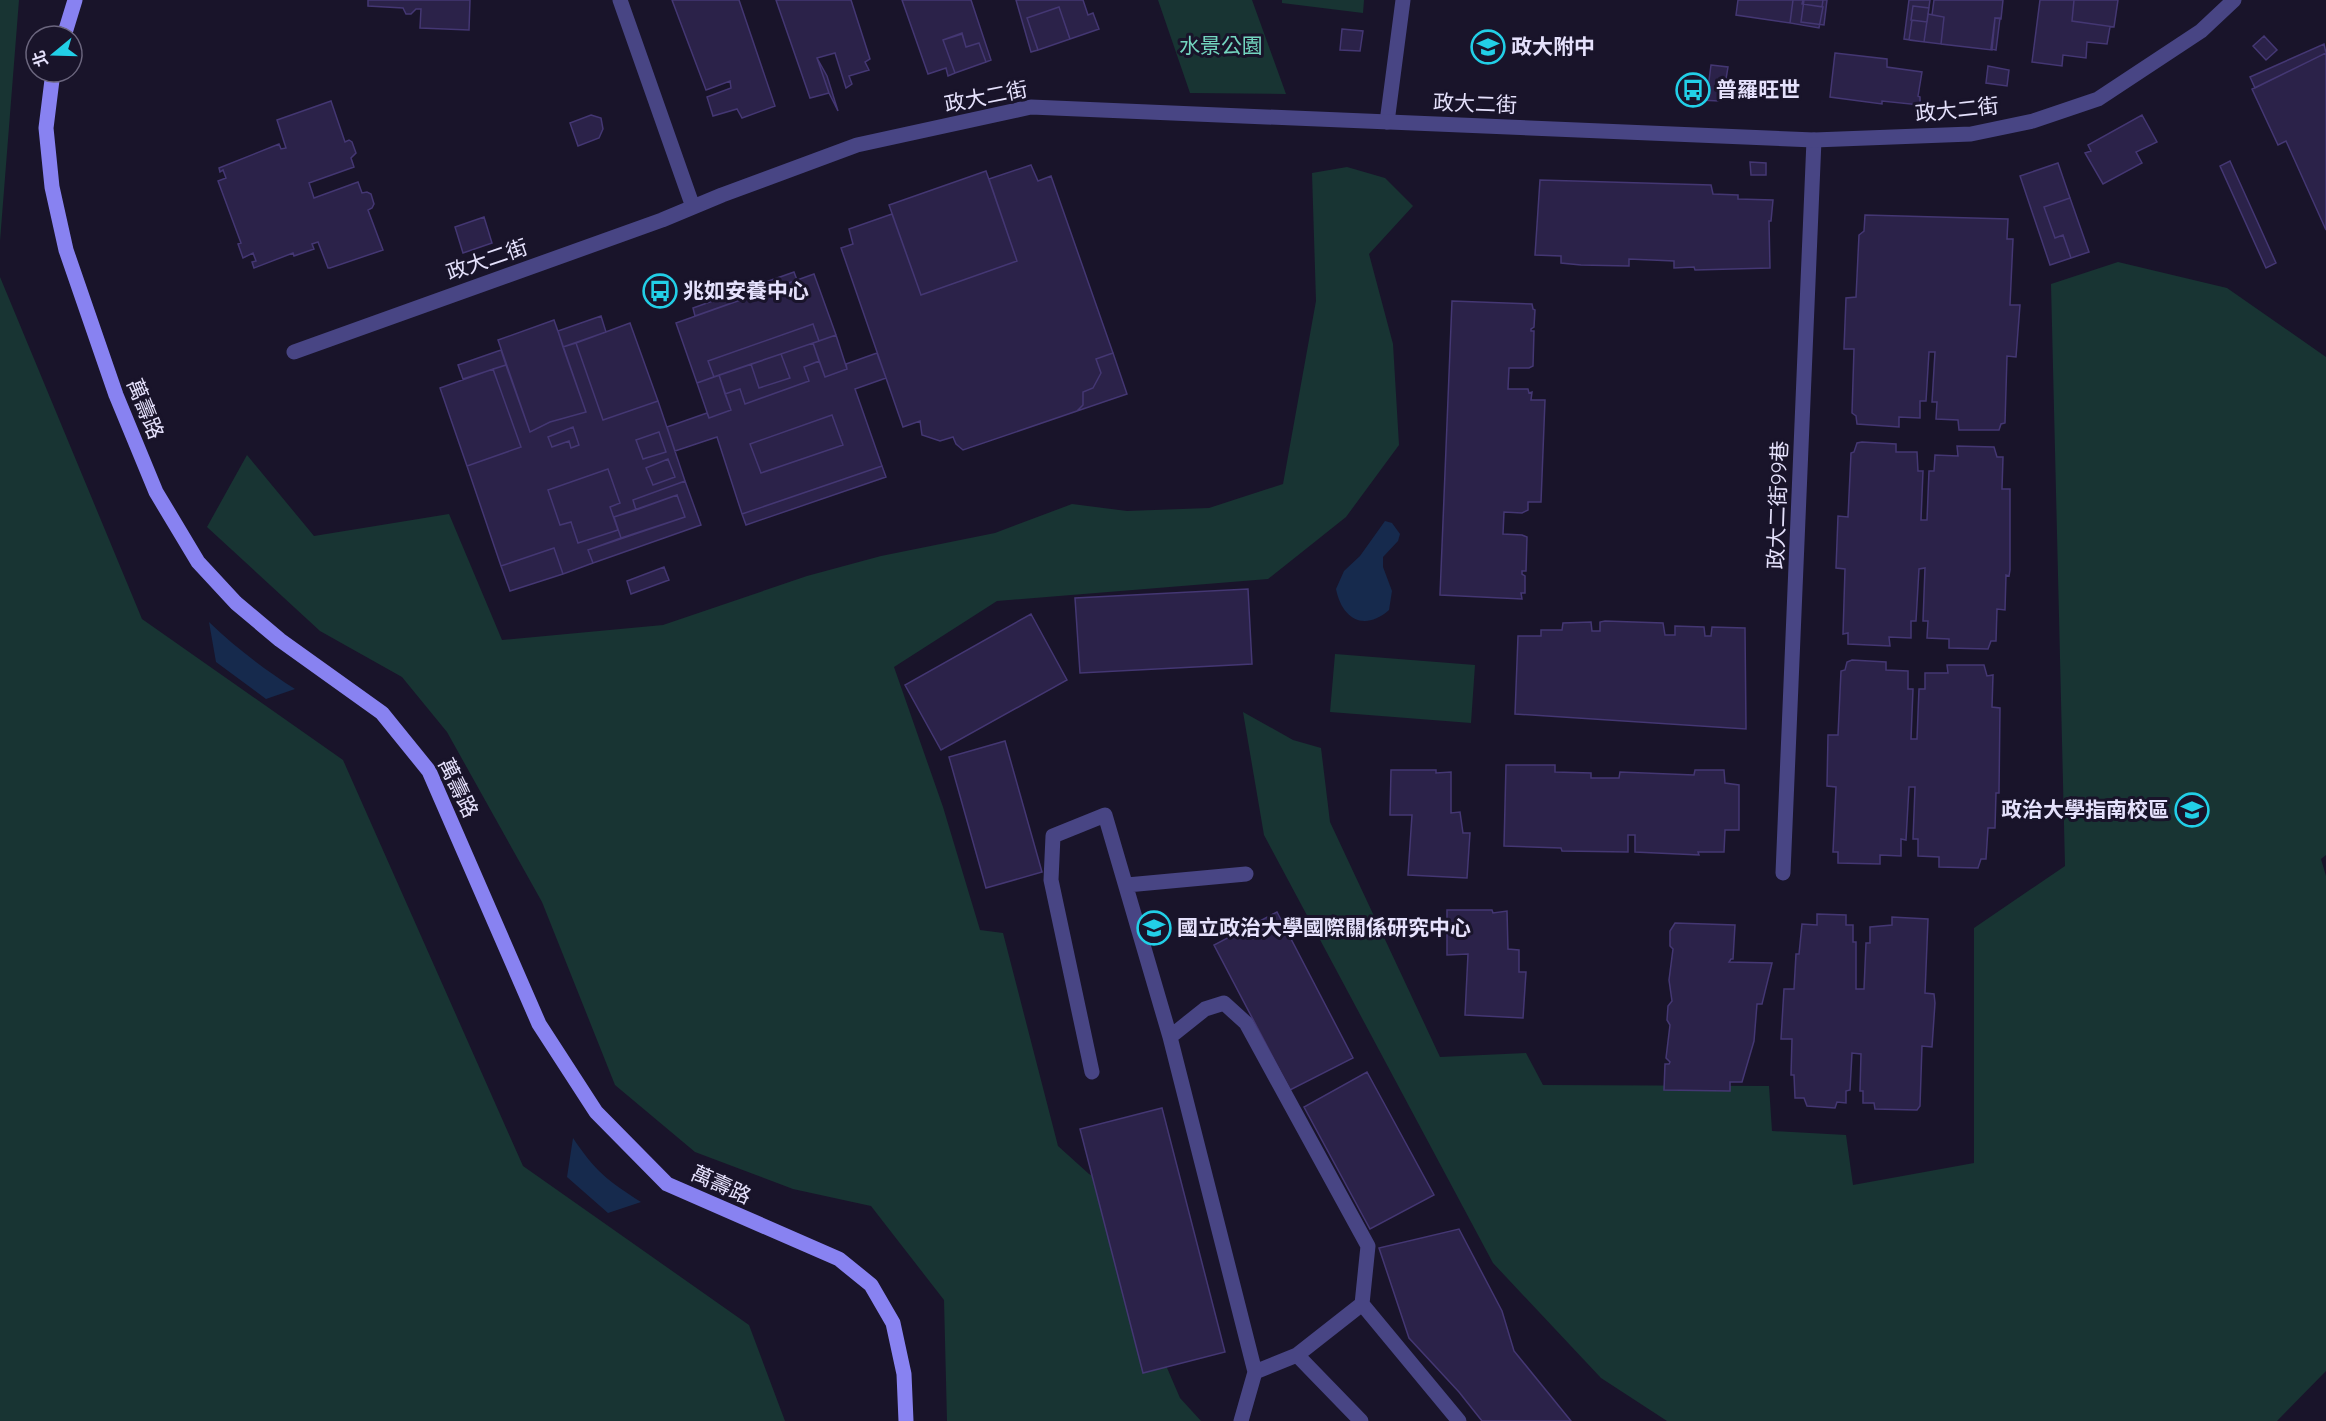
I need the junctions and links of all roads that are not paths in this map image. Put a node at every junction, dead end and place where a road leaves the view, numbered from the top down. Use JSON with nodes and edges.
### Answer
{"nodes":[{"id":1,"x":75,"y":0,"type":"edge"},
{"id":2,"x":620,"y":0,"type":"edge"},
{"id":3,"x":1403,"y":0,"type":"edge"},
{"id":4,"x":2234,"y":0,"type":"edge"},
{"id":5,"x":68,"y":24,"type":"edge"},
{"id":6,"x":52,"y":84,"type":"edge"},
{"id":7,"x":1387,"y":122,"type":"junction"},
{"id":8,"x":1814,"y":140,"type":"junction"},
{"id":9,"x":693,"y":207,"type":"junction"},
{"id":10,"x":294,"y":352,"type":"dead end"},
{"id":11,"x":1784,"y":873,"type":"dead end"},
{"id":12,"x":1246,"y":874,"type":"dead end"},
{"id":13,"x":1127,"y":885,"type":"junction"},
{"id":14,"x":1170,"y":1037,"type":"junction"},
{"id":15,"x":1092,"y":1071,"type":"dead end"},
{"id":16,"x":1362,"y":1304,"type":"junction"},
{"id":17,"x":1297,"y":1355,"type":"junction"},
{"id":18,"x":1255,"y":1372,"type":"junction"},
{"id":19,"x":906,"y":1421,"type":"edge"},
{"id":20,"x":1241,"y":1421,"type":"edge"},
{"id":21,"x":1361,"y":1421,"type":"edge"},
{"id":22,"x":1459,"y":1421,"type":"edge"}],
"edges":[{"from":1,"to":5,"type":"street"},
{"from":2,"to":9,"type":"street"},
{"from":3,"to":7,"type":"street"},
{"from":4,"to":8,"type":"street","name":"政大二街"},
{"from":6,"to":19,"type":"street","name":"萬壽路"},
{"from":7,"to":8,"type":"street","name":"政大二街"},
{"from":7,"to":9,"type":"street","name":"政大二街"},
{"from":8,"to":11,"type":"street","name":"政大二街99巷"},
{"from":9,"to":10,"type":"street","name":"政大二街"},
{"from":12,"to":13,"type":"street"},
{"from":13,"to":14,"type":"street"},
{"from":13,"to":15,"type":"street"},
{"from":14,"to":16,"type":"street"},
{"from":14,"to":18,"type":"street"},
{"from":16,"to":17,"type":"street"},
{"from":16,"to":22,"type":"street"},
{"from":17,"to":18,"type":"street"},
{"from":17,"to":21,"type":"street"},
{"from":18,"to":20,"type":"street"}]}
